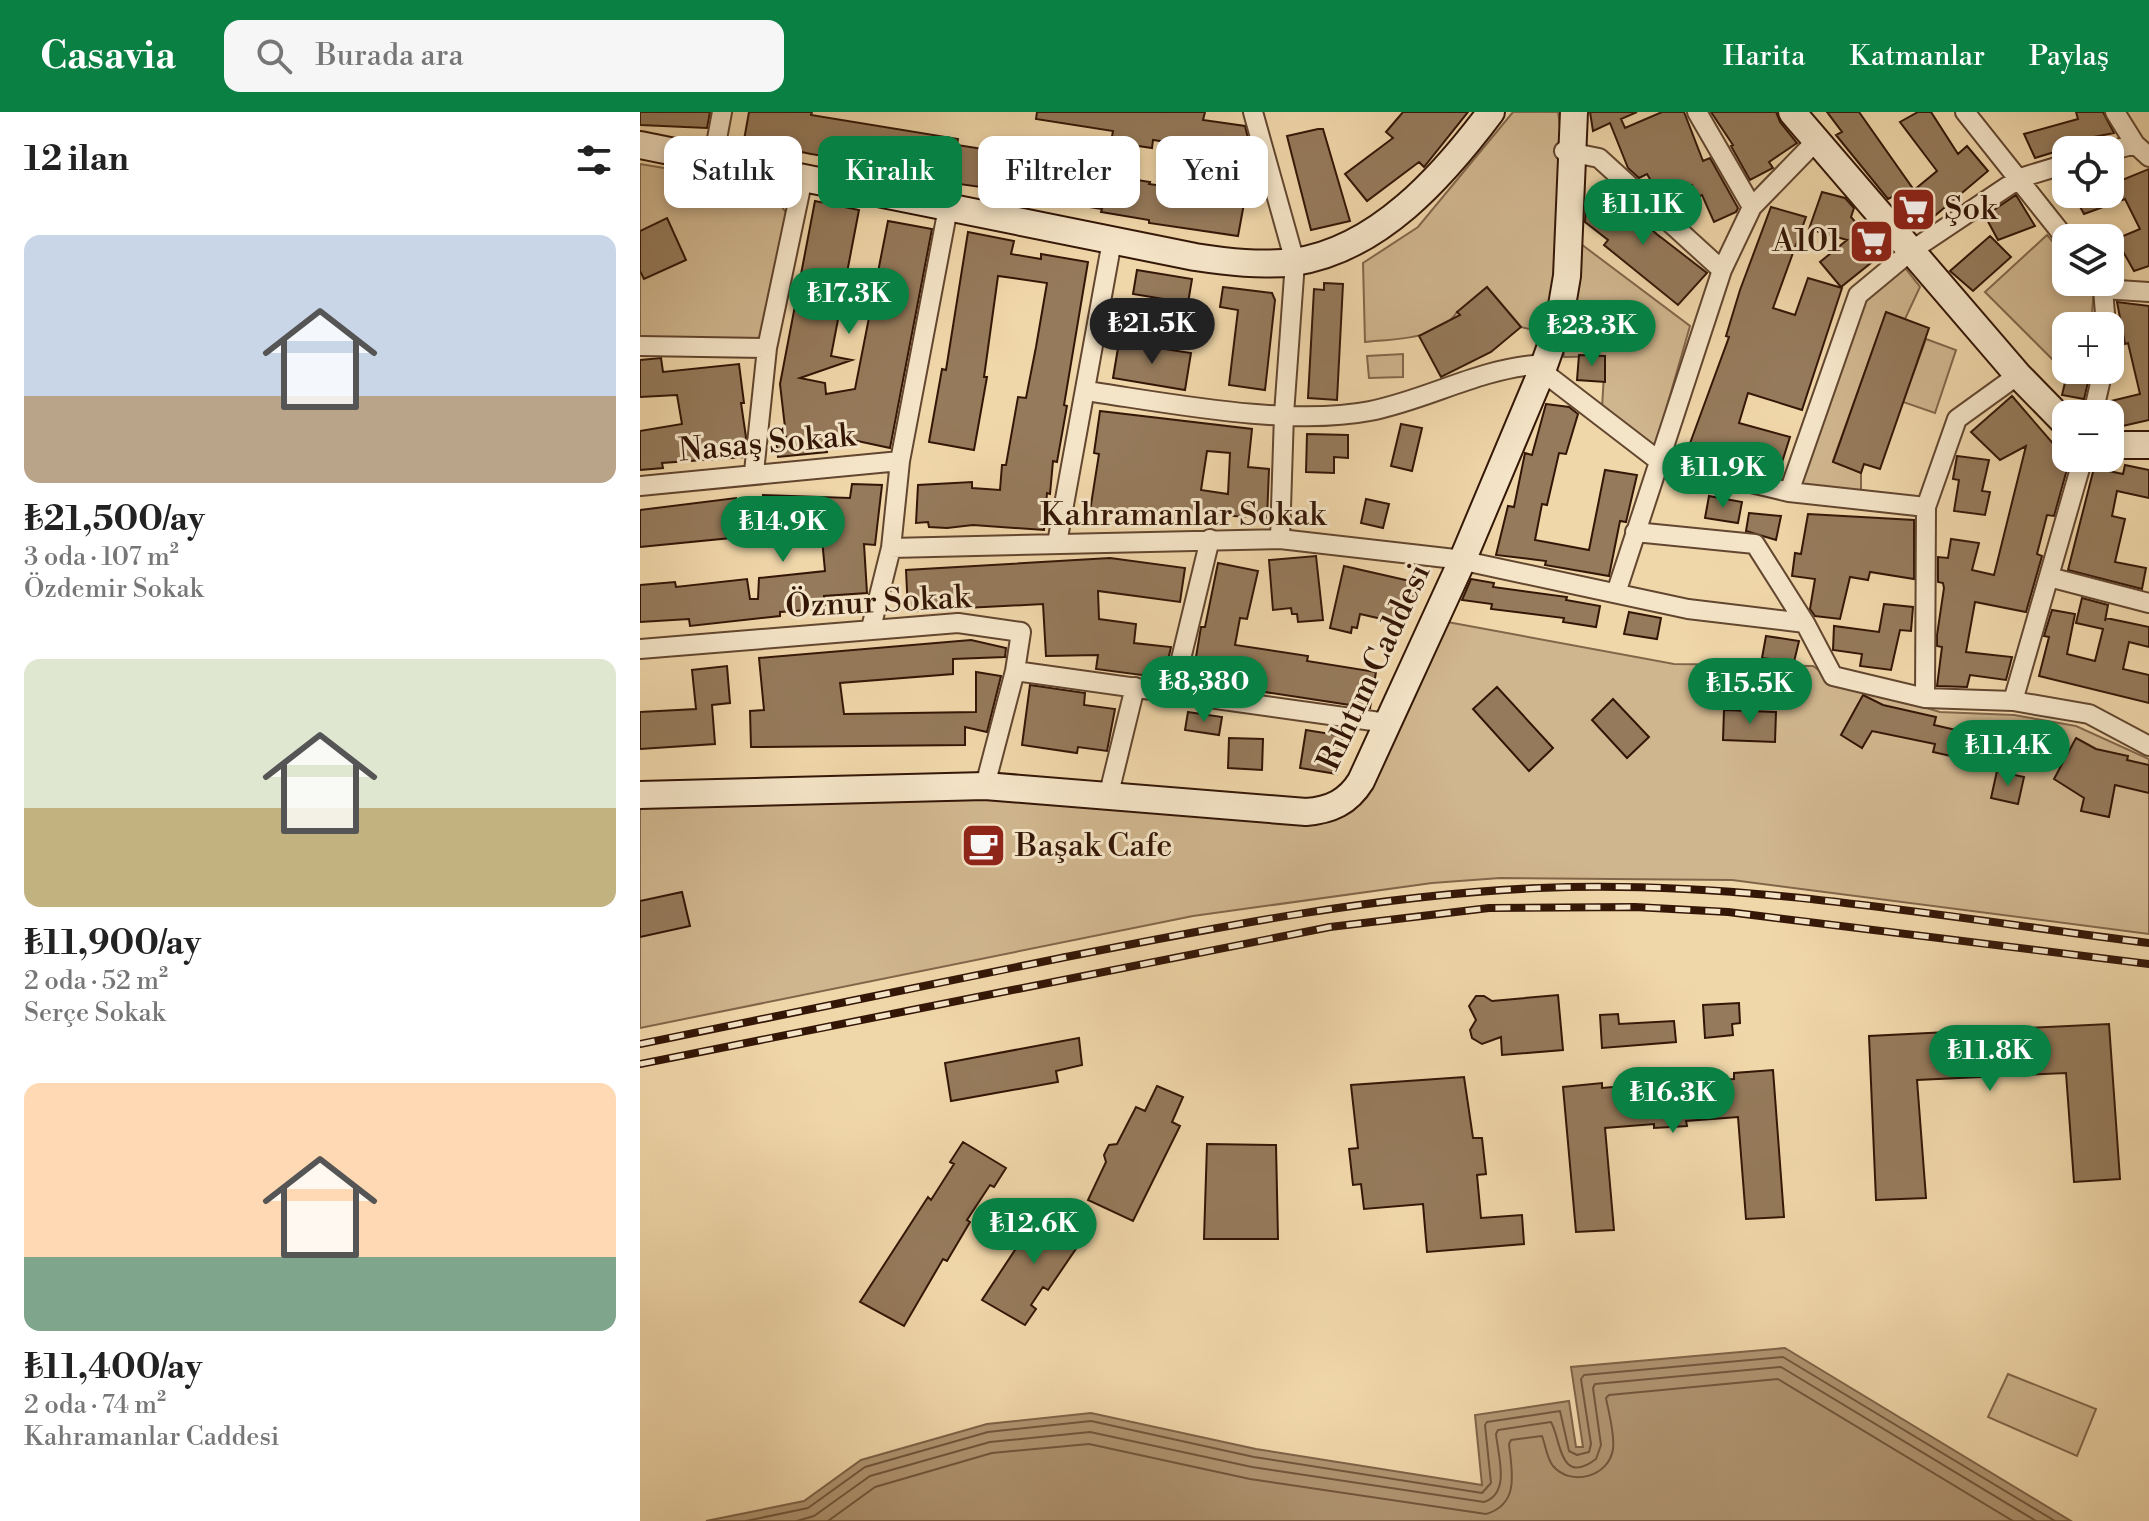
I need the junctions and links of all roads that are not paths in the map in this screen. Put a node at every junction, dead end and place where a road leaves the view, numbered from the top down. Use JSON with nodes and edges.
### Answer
{"nodes":[{"id":1,"x":722,"y":112,"type":"edge"},
{"id":2,"x":1253,"y":112,"type":"edge"},
{"id":3,"x":1491,"y":112,"type":"edge"},
{"id":4,"x":1565,"y":112,"type":"edge"},
{"id":5,"x":1574,"y":112,"type":"edge"},
{"id":6,"x":1697,"y":112,"type":"edge"},
{"id":7,"x":1792,"y":112,"type":"edge"},
{"id":8,"x":1965,"y":112,"type":"edge"},
{"id":9,"x":2115,"y":112,"type":"edge"},
{"id":10,"x":718,"y":136,"type":"edge"},
{"id":11,"x":1817,"y":140,"type":"junction"},
{"id":12,"x":2135,"y":144,"type":"junction"},
{"id":13,"x":640,"y":145,"type":"edge"},
{"id":14,"x":2124,"y":147,"type":"edge"},
{"id":15,"x":664,"y":150,"type":"edge"},
{"id":16,"x":1569,"y":152,"type":"junction"},
{"id":17,"x":2149,"y":157,"type":"edge"},
{"id":18,"x":2052,"y":168,"type":"edge"},
{"id":19,"x":803,"y":178,"type":"joint"},
{"id":20,"x":2020,"y":178,"type":"junction"},
{"id":21,"x":818,"y":181,"type":"edge"},
{"id":22,"x":1752,"y":207,"type":"junction"},
{"id":23,"x":948,"y":208,"type":"joint"},
{"id":24,"x":2055,"y":224,"type":"edge"},
{"id":25,"x":1112,"y":241,"type":"junction"},
{"id":26,"x":1911,"y":251,"type":"junction"},
{"id":27,"x":1295,"y":262,"type":"junction"},
{"id":28,"x":1722,"y":270,"type":"junction"},
{"id":29,"x":2124,"y":288,"type":"edge"},
{"id":30,"x":2149,"y":292,"type":"edge"},
{"id":31,"x":640,"y":346,"type":"edge"},
{"id":32,"x":767,"y":348,"type":"junction"},
{"id":33,"x":1538,"y":368,"type":"junction"},
{"id":34,"x":2018,"y":375,"type":"junction"},
{"id":35,"x":1086,"y":391,"type":"junction"},
{"id":36,"x":2052,"y":410,"type":"edge"},
{"id":37,"x":1284,"y":414,"type":"junction"},
{"id":38,"x":2124,"y":445,"type":"edge"},
{"id":39,"x":2149,"y":445,"type":"edge"},
{"id":40,"x":900,"y":461,"type":"junction"},
{"id":41,"x":1659,"y":461,"type":"junction"},
{"id":42,"x":754,"y":472,"type":"junction"},
{"id":43,"x":2079,"y":472,"type":"edge"},
{"id":44,"x":640,"y":486,"type":"edge"},
{"id":45,"x":1789,"y":492,"type":"junction"},
{"id":46,"x":1926,"y":507,"type":"junction"},
{"id":47,"x":1635,"y":532,"type":"junction"},
{"id":48,"x":1210,"y":539,"type":"junction"},
{"id":49,"x":1280,"y":539,"type":"junction"},
{"id":50,"x":1057,"y":543,"type":"junction"},
{"id":51,"x":891,"y":548,"type":"junction"},
{"id":52,"x":1458,"y":560,"type":"junction"},
{"id":53,"x":2049,"y":577,"type":"junction"},
{"id":54,"x":1616,"y":593,"type":"junction"},
{"id":55,"x":2149,"y":603,"type":"edge"},
{"id":56,"x":1805,"y":623,"type":"junction"},
{"id":57,"x":871,"y":628,"type":"junction"},
{"id":58,"x":640,"y":649,"type":"edge"},
{"id":59,"x":1015,"y":671,"type":"junction"},
{"id":60,"x":1135,"y":687,"type":"junction"},
{"id":61,"x":1173,"y":692,"type":"junction"},
{"id":62,"x":1925,"y":698,"type":"junction"},
{"id":63,"x":2013,"y":701,"type":"junction"},
{"id":64,"x":1380,"y":722,"type":"junction"},
{"id":65,"x":2149,"y":746,"type":"edge"},
{"id":66,"x":988,"y":774,"type":"junction"},
{"id":67,"x":640,"y":784,"type":"edge"},
{"id":68,"x":1111,"y":785,"type":"junction"},
{"id":69,"x":640,"y":795,"type":"edge"}],
"edges":[{"from":1,"to":10,"type":"street"},
{"from":2,"to":27,"type":"street"},
{"from":3,"to":27,"type":"main road"},
{"from":4,"to":16,"type":"main road","name":"Rıhtım Caddesi"},
{"from":5,"to":16,"type":"main road","name":"Rıhtım Caddesi"},
{"from":6,"to":22,"type":"street"},
{"from":7,"to":11,"type":"main road"},
{"from":8,"to":20,"type":"street"},
{"from":9,"to":12,"type":"street"},
{"from":11,"to":22,"type":"street"},
{"from":11,"to":26,"type":"main road"},
{"from":12,"to":14,"type":"street"},
{"from":12,"to":17,"type":"street"},
{"from":13,"to":15,"type":"main road"},
{"from":16,"to":28,"type":"street"},
{"from":16,"to":33,"type":"main road","name":"Rıhtım Caddesi"},
{"from":18,"to":20,"type":"street"},
{"from":19,"to":21,"type":"main road"},
{"from":19,"to":32,"type":"street"},
{"from":20,"to":24,"type":"street"},
{"from":20,"to":26,"type":"street"},
{"from":22,"to":28,"type":"street"},
{"from":23,"to":25,"type":"main road"},
{"from":23,"to":40,"type":"street"},
{"from":25,"to":27,"type":"main road"},
{"from":25,"to":35,"type":"street"},
{"from":26,"to":34,"type":"main road"},
{"from":26,"to":45,"type":"street"},
{"from":27,"to":37,"type":"street"},
{"from":28,"to":41,"type":"street"},
{"from":29,"to":30,"type":"street"},
{"from":31,"to":32,"type":"street"},
{"from":32,"to":42,"type":"street"},
{"from":33,"to":37,"type":"street"},
{"from":33,"to":41,"type":"street"},
{"from":33,"to":52,"type":"main road","name":"Rıhtım Caddesi"},
{"from":34,"to":36,"type":"main road"},
{"from":34,"to":46,"type":"street"},
{"from":35,"to":37,"type":"street"},
{"from":35,"to":50,"type":"street"},
{"from":37,"to":49,"type":"street"},
{"from":38,"to":39,"type":"main road"},
{"from":40,"to":42,"type":"street","name":"Nasaş Sokak"},
{"from":40,"to":51,"type":"street"},
{"from":41,"to":45,"type":"street"},
{"from":41,"to":47,"type":"street"},
{"from":42,"to":44,"type":"street","name":"Nasaş Sokak"},
{"from":43,"to":53,"type":"street"},
{"from":45,"to":46,"type":"street"},
{"from":46,"to":62,"type":"street"},
{"from":47,"to":54,"type":"street"},
{"from":47,"to":56,"type":"street"},
{"from":48,"to":49,"type":"street","name":"Kahramanlar Sokak"},
{"from":48,"to":50,"type":"street","name":"Kahramanlar Sokak"},
{"from":48,"to":61,"type":"street"},
{"from":49,"to":52,"type":"street","name":"Kahramanlar Sokak"},
{"from":50,"to":51,"type":"street","name":"Kahramanlar Sokak"},
{"from":51,"to":57,"type":"street"},
{"from":52,"to":54,"type":"street","name":"Kahramanlar Sokak"},
{"from":52,"to":64,"type":"main road","name":"Rıhtım Caddesi"},
{"from":52,"to":69,"type":"main road","name":"Rıhtım Caddesi"},
{"from":53,"to":55,"type":"street"},
{"from":53,"to":63,"type":"street"},
{"from":54,"to":56,"type":"street","name":"Kahramanlar Sokak"},
{"from":56,"to":62,"type":"street"},
{"from":57,"to":58,"type":"street","name":"Öznur Sokak"},
{"from":57,"to":59,"type":"street","name":"Öznur Sokak"},
{"from":59,"to":60,"type":"street"},
{"from":59,"to":66,"type":"street","name":"Öznur Sokak"},
{"from":60,"to":61,"type":"street"},
{"from":60,"to":68,"type":"street"},
{"from":61,"to":64,"type":"street"},
{"from":62,"to":63,"type":"street"},
{"from":63,"to":65,"type":"street"},
{"from":64,"to":68,"type":"main road","name":"Rıhtım Caddesi"},
{"from":66,"to":67,"type":"main road","name":"Rıhtım Caddesi"},
{"from":66,"to":68,"type":"main road","name":"Rıhtım Caddesi"}]}
